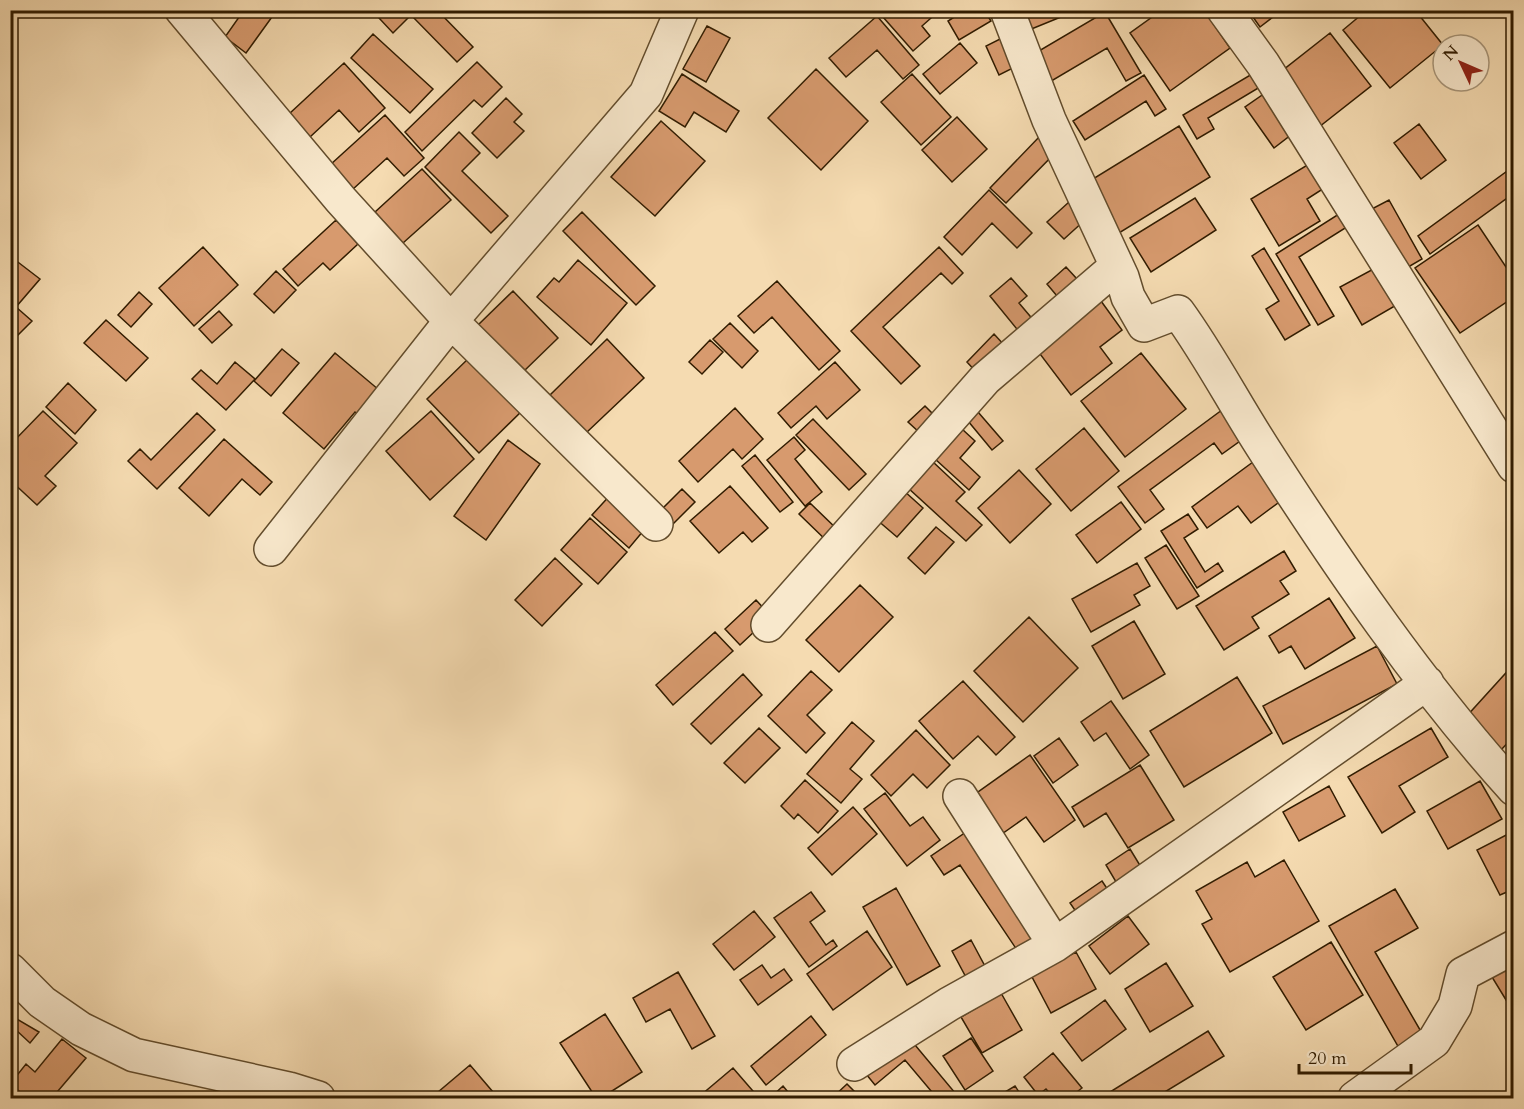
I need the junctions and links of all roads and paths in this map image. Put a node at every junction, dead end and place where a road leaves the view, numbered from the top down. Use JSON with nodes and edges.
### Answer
{"nodes":[{"id":1,"x":182,"y":10,"type":"edge"},
{"id":2,"x":682,"y":10,"type":"edge"},
{"id":3,"x":1007,"y":10,"type":"edge"},
{"id":4,"x":1224,"y":10,"type":"edge"},
{"id":5,"x":1117,"y":266,"type":"junction"},
{"id":6,"x":452,"y":321,"type":"junction"},
{"id":7,"x":1514,"y":466,"type":"edge"},
{"id":8,"x":656,"y":524,"type":"dead end"},
{"id":9,"x":271,"y":549,"type":"dead end"},
{"id":10,"x":768,"y":625,"type":"dead end"},
{"id":11,"x":1427,"y":683,"type":"junction"},
{"id":12,"x":1508,"y":770,"type":"edge"},
{"id":13,"x":960,"y":796,"type":"dead end"},
{"id":14,"x":1055,"y":945,"type":"junction"},
{"id":15,"x":1514,"y":946,"type":"edge"},
{"id":16,"x":10,"y":970,"type":"edge"},
{"id":17,"x":854,"y":1064,"type":"dead end"},
{"id":18,"x":318,"y":1098,"type":"edge"},
{"id":19,"x":1355,"y":1098,"type":"edge"}],
"edges":[{"from":1,"to":6,"type":"street"},
{"from":2,"to":6,"type":"street"},
{"from":3,"to":5,"type":"street"},
{"from":4,"to":7,"type":"street"},
{"from":5,"to":10,"type":"street"},
{"from":5,"to":11,"type":"street"},
{"from":6,"to":8,"type":"street"},
{"from":6,"to":9,"type":"street"},
{"from":11,"to":12,"type":"street"},
{"from":11,"to":14,"type":"street"},
{"from":13,"to":14,"type":"street"},
{"from":14,"to":17,"type":"street"},
{"from":15,"to":19,"type":"street"},
{"from":16,"to":18,"type":"street"}]}
